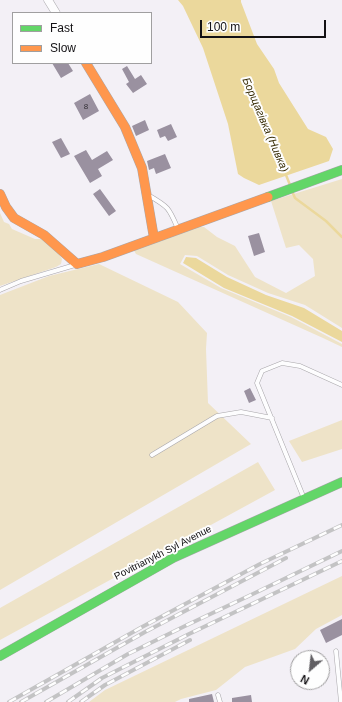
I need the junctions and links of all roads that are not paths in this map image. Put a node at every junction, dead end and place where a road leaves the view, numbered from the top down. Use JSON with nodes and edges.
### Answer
{"nodes":[{"id":1,"x":48,"y":0,"type":"edge"},
{"id":2,"x":55,"y":12,"type":"edge"},
{"id":3,"x":87,"y":64,"type":"edge"},
{"id":4,"x":342,"y":170,"type":"edge"},
{"id":5,"x":0,"y":194,"type":"edge"},
{"id":6,"x":147,"y":194,"type":"junction"},
{"id":7,"x":178,"y":229,"type":"junction"},
{"id":8,"x":154,"y":238,"type":"junction"},
{"id":9,"x":77,"y":264,"type":"junction"},
{"id":10,"x":0,"y":290,"type":"edge"},
{"id":11,"x":342,"y":384,"type":"edge"},
{"id":12,"x":272,"y":418,"type":"junction"},
{"id":13,"x":152,"y":455,"type":"dead end"},
{"id":14,"x":342,"y":482,"type":"edge"},
{"id":15,"x":304,"y":498,"type":"junction"},
{"id":16,"x":336,"y":651,"type":"dead end"},
{"id":17,"x":0,"y":656,"type":"edge"},
{"id":18,"x":218,"y":695,"type":"dead end"},
{"id":19,"x":220,"y":702,"type":"edge"},
{"id":20,"x":341,"y":702,"type":"edge"}],
"edges":[{"from":1,"to":2,"type":"street"},
{"from":3,"to":6,"type":"street"},
{"from":4,"to":7,"type":"street"},
{"from":5,"to":9,"type":"street"},
{"from":6,"to":7,"type":"lane"},
{"from":6,"to":8,"type":"street"},
{"from":7,"to":8,"type":"street"},
{"from":8,"to":9,"type":"street"},
{"from":9,"to":10,"type":"lane"},
{"from":11,"to":12,"type":"lane"},
{"from":12,"to":13,"type":"lane"},
{"from":12,"to":15,"type":"lane"},
{"from":14,"to":15,"type":"street","name":"Povitrianykh Syl Avenue"},
{"from":15,"to":17,"type":"street","name":"Povitrianykh Syl Avenue"},
{"from":16,"to":20,"type":"lane"},
{"from":18,"to":19,"type":"lane"}]}
